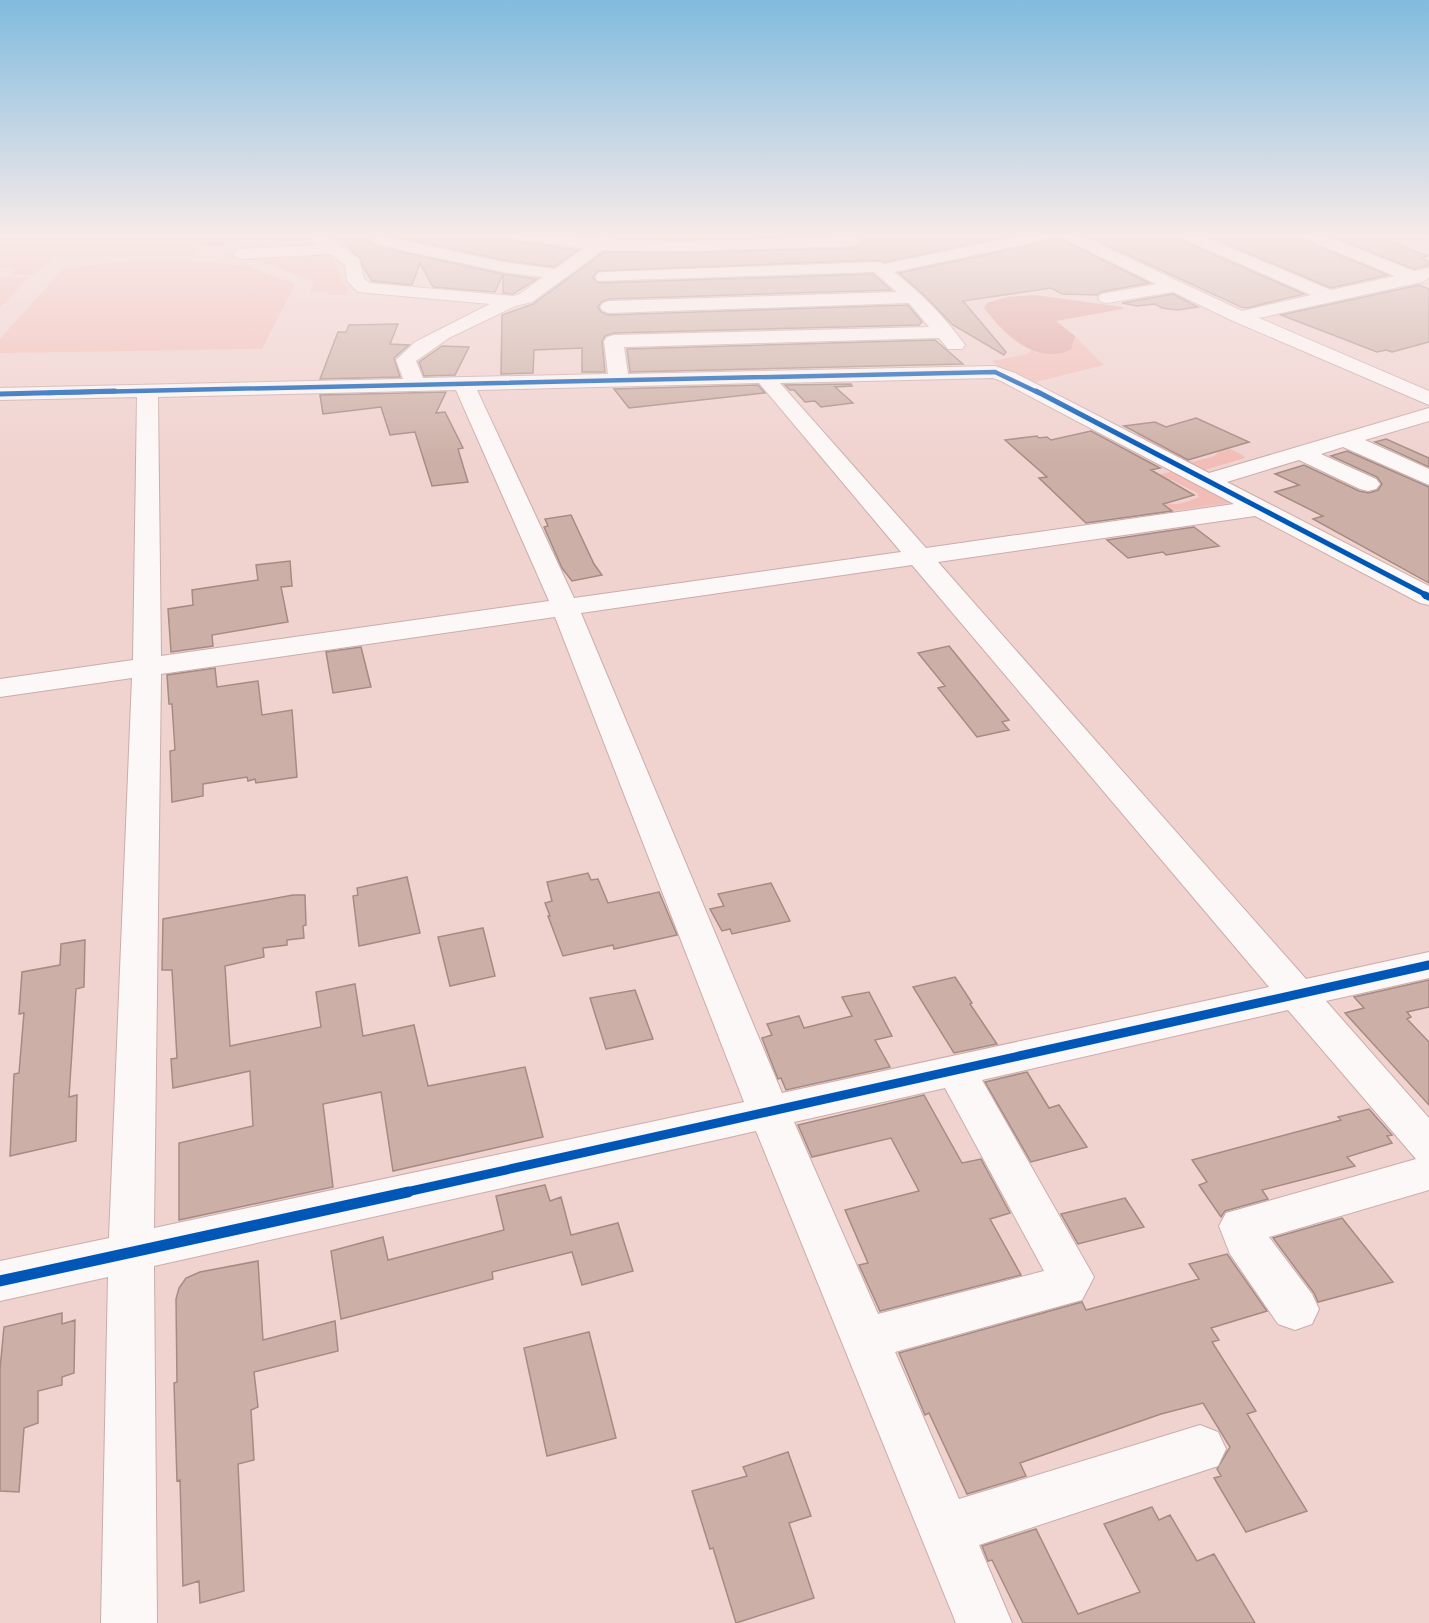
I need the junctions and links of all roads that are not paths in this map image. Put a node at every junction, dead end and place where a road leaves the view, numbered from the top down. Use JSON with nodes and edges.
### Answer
{"nodes":[{"id":1,"x":495,"y":310,"type":"edge"},
{"id":2,"x":609,"y":310,"type":"edge"},
{"id":3,"x":925,"y":310,"type":"edge"},
{"id":4,"x":1225,"y":310,"type":"edge"},
{"id":5,"x":1271,"y":310,"type":"edge"},
{"id":6,"x":1240,"y":317,"type":"junction"},
{"id":7,"x":945,"y":332,"type":"junction"},
{"id":8,"x":615,"y":341,"type":"junction"},
{"id":9,"x":978,"y":372,"type":"junction"},
{"id":10,"x":764,"y":377,"type":"junction"},
{"id":11,"x":619,"y":381,"type":"junction"},
{"id":12,"x":464,"y":384,"type":"junction"},
{"id":13,"x":415,"y":385,"type":"junction"},
{"id":14,"x":148,"y":391,"type":"junction"},
{"id":15,"x":0,"y":394,"type":"edge"},
{"id":16,"x":1429,"y":399,"type":"edge"},
{"id":17,"x":1429,"y":414,"type":"edge"},
{"id":18,"x":1343,"y":439,"type":"junction"},
{"id":19,"x":1299,"y":452,"type":"junction"},
{"id":20,"x":1429,"y":478,"type":"edge"},
{"id":21,"x":1207,"y":481,"type":"junction"},
{"id":22,"x":1368,"y":483,"type":"dead end"},
{"id":23,"x":1259,"y":508,"type":"junction"},
{"id":24,"x":918,"y":557,"type":"junction"},
{"id":25,"x":1429,"y":597,"type":"edge"},
{"id":26,"x":566,"y":609,"type":"junction"},
{"id":27,"x":147,"y":668,"type":"junction"},
{"id":28,"x":0,"y":688,"type":"edge"},
{"id":29,"x":1429,"y":965,"type":"edge"},
{"id":30,"x":1296,"y":995,"type":"junction"},
{"id":31,"x":956,"y":1070,"type":"junction"},
{"id":32,"x":770,"y":1114,"type":"junction"},
{"id":33,"x":1429,"y":1148,"type":"edge"},
{"id":34,"x":1429,"y":1173,"type":"edge"},
{"id":35,"x":131,"y":1252,"type":"junction"},
{"id":36,"x":0,"y":1281,"type":"edge"},
{"id":37,"x":1295,"y":1310,"type":"dead end"},
{"id":38,"x":864,"y":1339,"type":"junction"},
{"id":39,"x":1200,"y":1449,"type":"dead end"},
{"id":40,"x":944,"y":1530,"type":"junction"},
{"id":41,"x":129,"y":1623,"type":"edge"},
{"id":42,"x":984,"y":1623,"type":"edge"}],
"edges":[{"from":1,"to":13,"type":"street"},
{"from":2,"to":8,"type":"street"},
{"from":3,"to":7,"type":"street"},
{"from":4,"to":6,"type":"street"},
{"from":5,"to":6,"type":"street"},
{"from":6,"to":16,"type":"street"},
{"from":7,"to":8,"type":"street"},
{"from":7,"to":9,"type":"street"},
{"from":8,"to":11,"type":"street"},
{"from":9,"to":10,"type":"street"},
{"from":9,"to":21,"type":"street"},
{"from":10,"to":11,"type":"street"},
{"from":10,"to":24,"type":"street"},
{"from":11,"to":12,"type":"street"},
{"from":12,"to":13,"type":"street"},
{"from":12,"to":26,"type":"street"},
{"from":13,"to":14,"type":"street"},
{"from":14,"to":15,"type":"street"},
{"from":14,"to":27,"type":"street"},
{"from":17,"to":18,"type":"street"},
{"from":18,"to":19,"type":"street"},
{"from":18,"to":20,"type":"street"},
{"from":19,"to":21,"type":"street"},
{"from":19,"to":22,"type":"street"},
{"from":21,"to":23,"type":"street"},
{"from":23,"to":24,"type":"street"},
{"from":23,"to":25,"type":"street"},
{"from":24,"to":26,"type":"street"},
{"from":24,"to":30,"type":"street"},
{"from":26,"to":27,"type":"street"},
{"from":26,"to":32,"type":"street"},
{"from":27,"to":28,"type":"street"},
{"from":27,"to":35,"type":"street"},
{"from":29,"to":30,"type":"street"},
{"from":30,"to":31,"type":"street"},
{"from":30,"to":33,"type":"street"},
{"from":31,"to":32,"type":"street"},
{"from":31,"to":38,"type":"street"},
{"from":32,"to":35,"type":"street"},
{"from":32,"to":38,"type":"street"},
{"from":34,"to":37,"type":"street"},
{"from":35,"to":36,"type":"street"},
{"from":35,"to":41,"type":"street"},
{"from":38,"to":40,"type":"street"},
{"from":39,"to":40,"type":"street"},
{"from":40,"to":42,"type":"street"}]}
